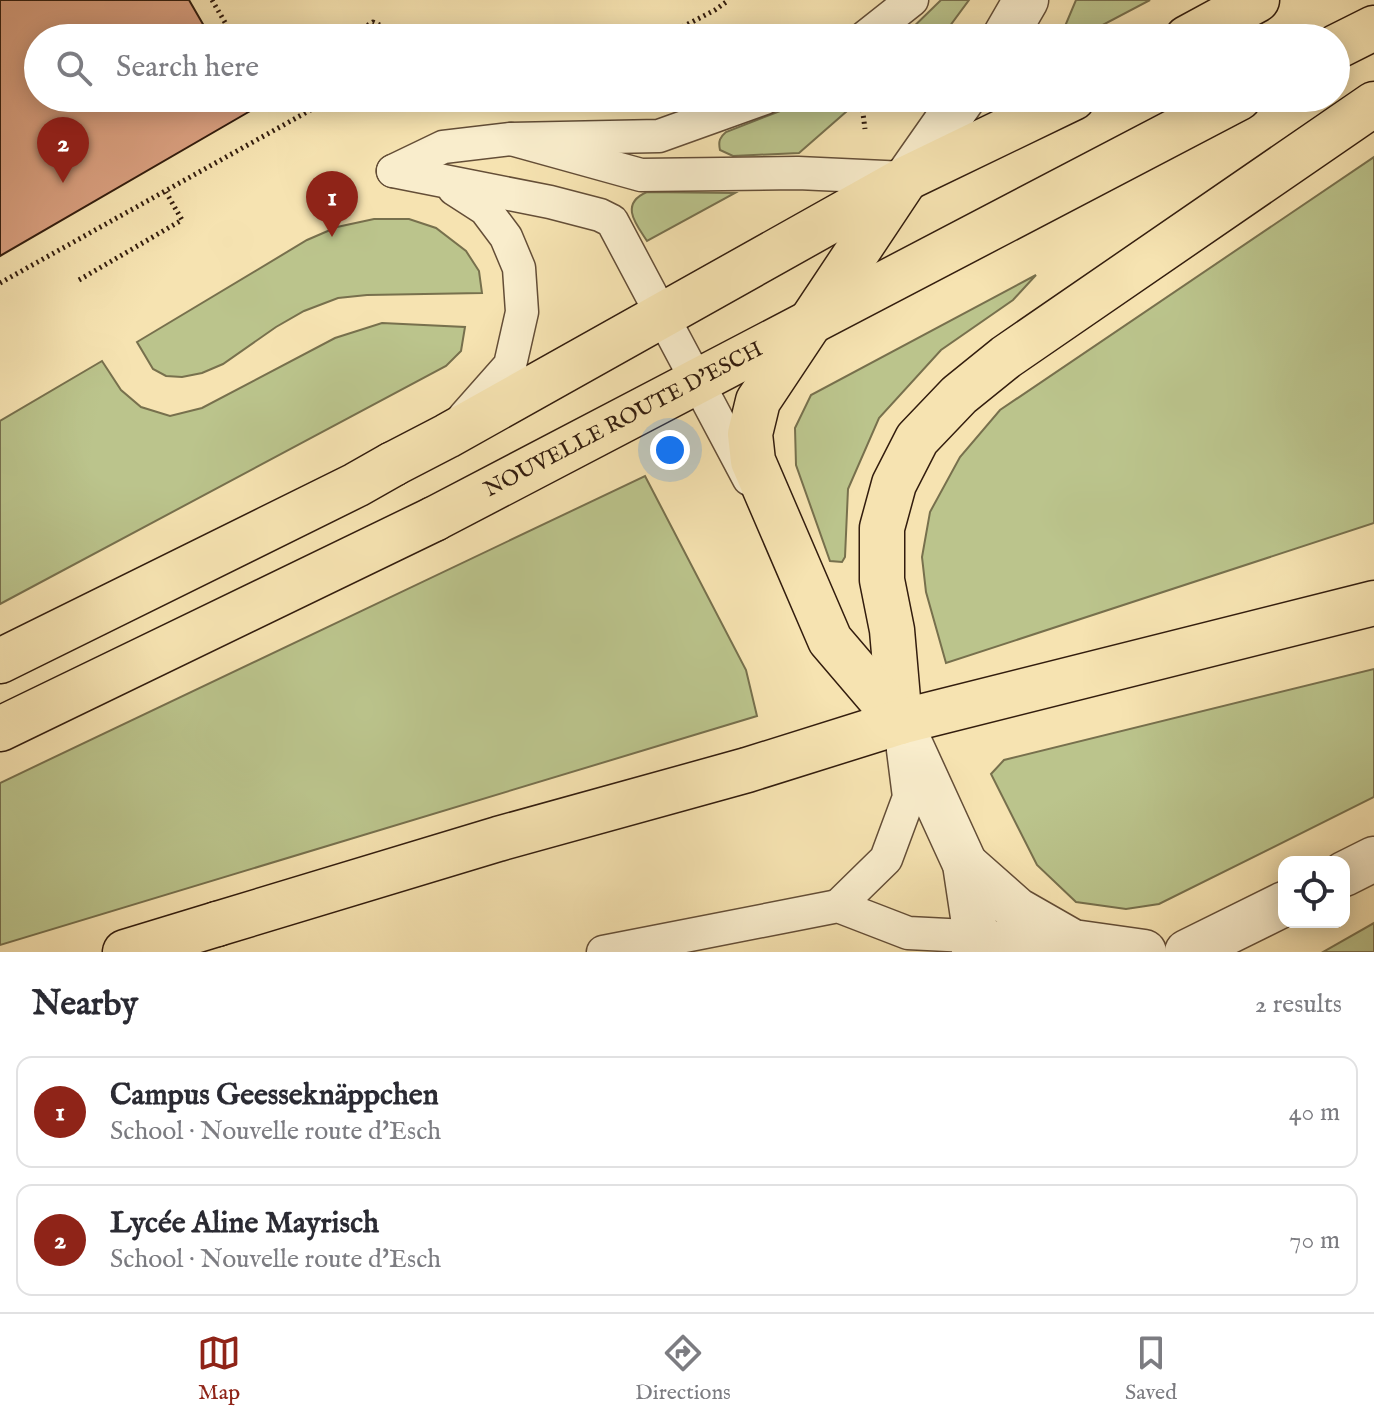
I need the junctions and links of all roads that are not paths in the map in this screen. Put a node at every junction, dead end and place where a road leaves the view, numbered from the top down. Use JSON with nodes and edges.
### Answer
{"nodes":[{"id":1,"x":912,"y":0,"type":"edge"},
{"id":2,"x":1026,"y":0,"type":"edge"},
{"id":3,"x":1257,"y":0,"type":"edge"},
{"id":4,"x":882,"y":24,"type":"edge"},
{"id":5,"x":1012,"y":24,"type":"edge"},
{"id":6,"x":1213,"y":24,"type":"edge"},
{"id":7,"x":1374,"y":28,"type":"edge"},
{"id":8,"x":1350,"y":40,"type":"edge"},
{"id":9,"x":1374,"y":104,"type":"edge"},
{"id":10,"x":726,"y":112,"type":"edge"},
{"id":11,"x":953,"y":112,"type":"edge"},
{"id":12,"x":1044,"y":112,"type":"edge"},
{"id":13,"x":1212,"y":112,"type":"edge"},
{"id":14,"x":511,"y":139,"type":"junction"},
{"id":15,"x":907,"y":178,"type":"junction"},
{"id":16,"x":445,"y":183,"type":"junction"},
{"id":17,"x":662,"y":316,"type":"junction"},
{"id":18,"x":811,"y":322,"type":"junction"},
{"id":19,"x":697,"y":383,"type":"junction"},
{"id":20,"x":447,"y":436,"type":"junction"},
{"id":21,"x":804,"y":578,"type":"junction"},
{"id":22,"x":1374,"y":603,"type":"edge"},
{"id":23,"x":0,"y":661,"type":"edge"},
{"id":24,"x":900,"y":722,"type":"junction"},
{"id":25,"x":0,"y":729,"type":"edge"},
{"id":26,"x":1374,"y":859,"type":"edge"},
{"id":27,"x":965,"y":864,"type":"junction"},
{"id":28,"x":1350,"y":871,"type":"edge"},
{"id":29,"x":838,"y":906,"type":"junction"},
{"id":30,"x":1278,"y":907,"type":"edge"},
{"id":31,"x":1073,"y":942,"type":"junction"},
{"id":32,"x":975,"y":945,"type":"edge"},
{"id":33,"x":125,"y":952,"type":"edge"},
{"id":34,"x":603,"y":952,"type":"edge"},
{"id":35,"x":1144,"y":952,"type":"edge"},
{"id":36,"x":1187,"y":952,"type":"edge"}],
"edges":[{"from":1,"to":4,"type":"lane"},
{"from":2,"to":5,"type":"street"},
{"from":3,"to":6,"type":"main road"},
{"from":7,"to":8,"type":"main road"},
{"from":9,"to":24,"type":"main road"},
{"from":10,"to":14,"type":"lane"},
{"from":11,"to":15,"type":"street"},
{"from":12,"to":15,"type":"main road"},
{"from":13,"to":18,"type":"main road","name":"NOUVELLE ROUTE D'ESCH"},
{"from":14,"to":15,"type":"lane"},
{"from":14,"to":16,"type":"lane"},
{"from":15,"to":17,"type":"main road"},
{"from":15,"to":18,"type":"main road"},
{"from":16,"to":17,"type":"lane"},
{"from":16,"to":20,"type":"lane"},
{"from":17,"to":19,"type":"lane"},
{"from":17,"to":20,"type":"main road"},
{"from":18,"to":19,"type":"main road","name":"NOUVELLE ROUTE D'ESCH"},
{"from":18,"to":21,"type":"main road"},
{"from":19,"to":21,"type":"lane"},
{"from":19,"to":25,"type":"main road","name":"NOUVELLE ROUTE D'ESCH"},
{"from":20,"to":23,"type":"main road"},
{"from":21,"to":24,"type":"main road"},
{"from":22,"to":24,"type":"main road"},
{"from":24,"to":27,"type":"street"},
{"from":24,"to":29,"type":"lane"},
{"from":24,"to":33,"type":"main road"},
{"from":26,"to":28,"type":"street"},
{"from":27,"to":31,"type":"street"},
{"from":27,"to":32,"type":"street"},
{"from":29,"to":32,"type":"lane"},
{"from":29,"to":34,"type":"lane"},
{"from":30,"to":36,"type":"street"},
{"from":31,"to":32,"type":"lane"},
{"from":31,"to":35,"type":"street"}]}
